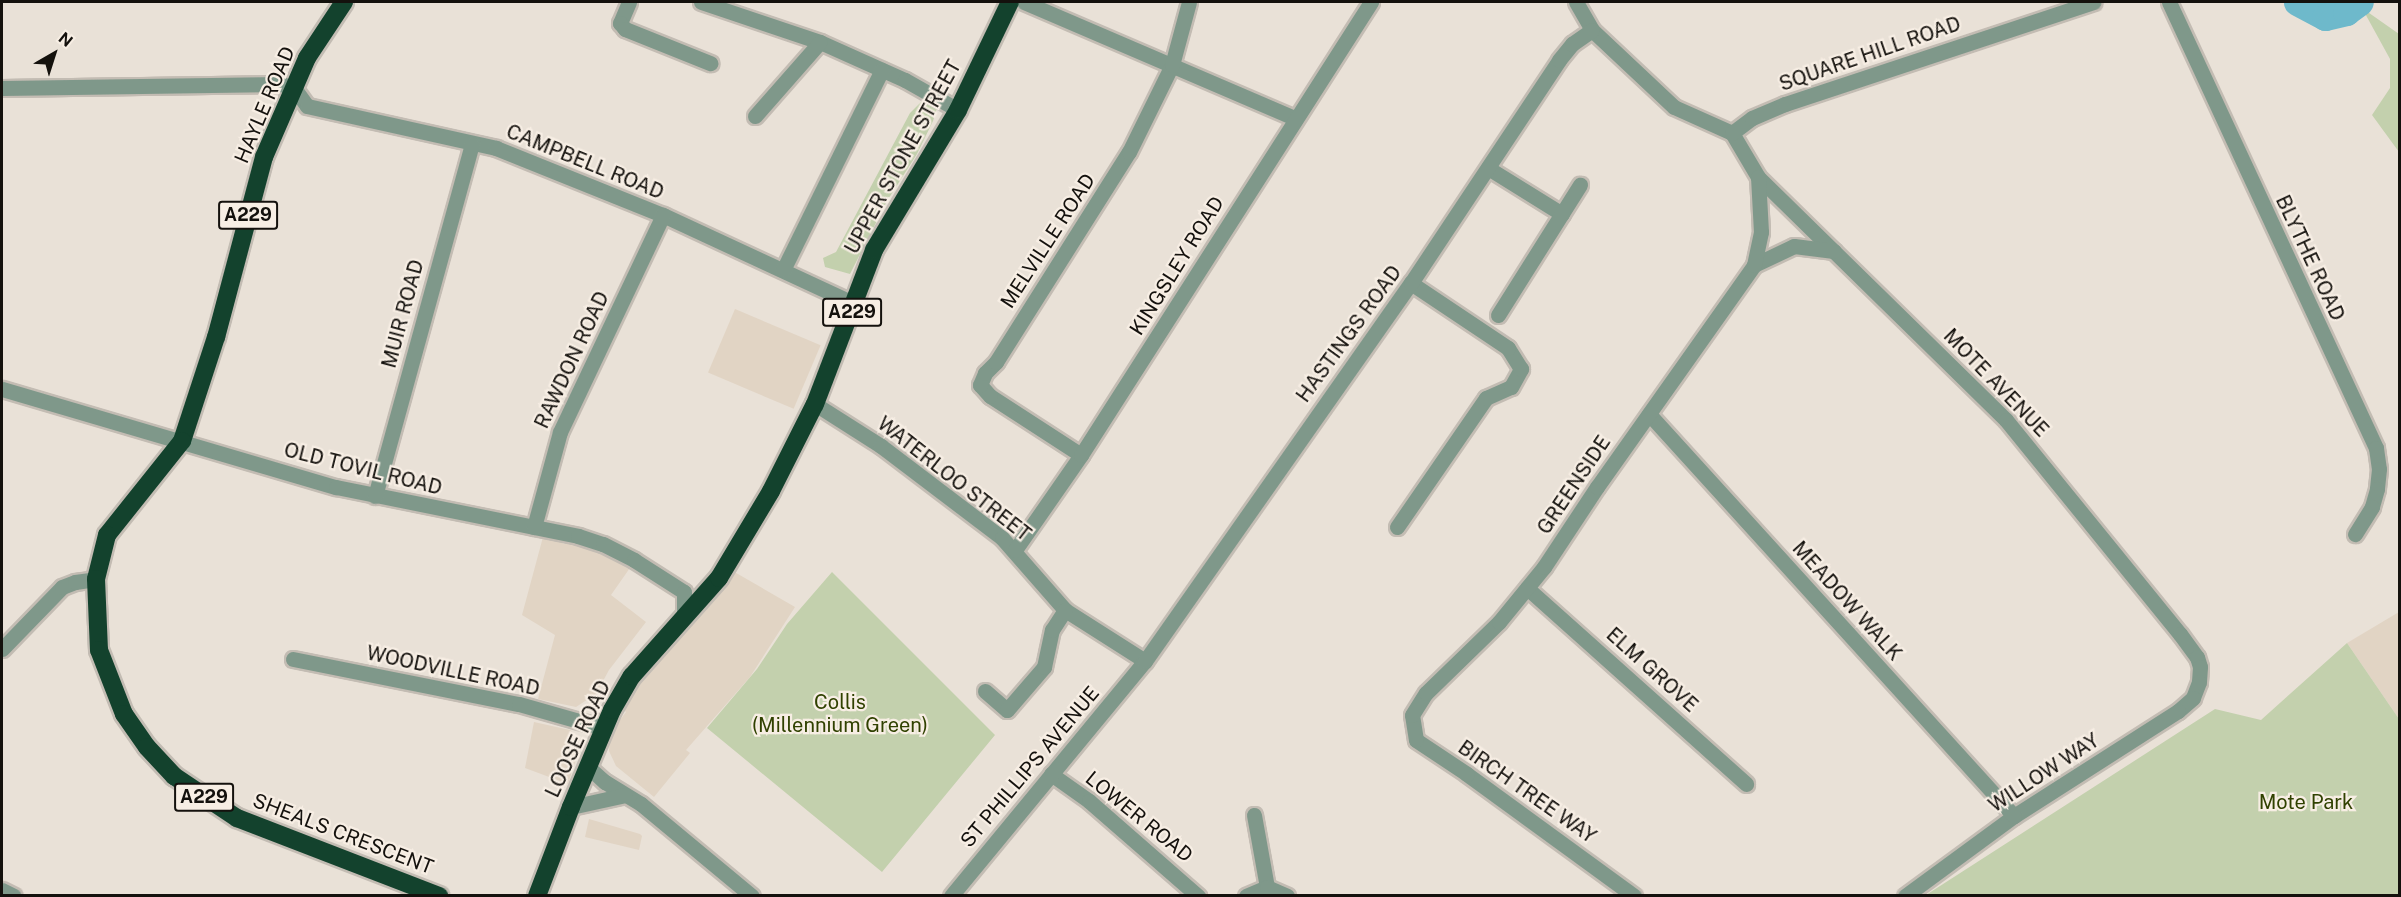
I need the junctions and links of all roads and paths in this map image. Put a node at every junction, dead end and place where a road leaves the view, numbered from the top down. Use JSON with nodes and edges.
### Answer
{"nodes":[{"id":1,"x":344,"y":2,"type":"edge"},
{"id":2,"x":629,"y":2,"type":"edge"},
{"id":3,"x":701,"y":2,"type":"edge"},
{"id":4,"x":1011,"y":2,"type":"edge"},
{"id":5,"x":1189,"y":2,"type":"edge"},
{"id":6,"x":1371,"y":2,"type":"edge"},
{"id":7,"x":1576,"y":2,"type":"edge"},
{"id":8,"x":2094,"y":2,"type":"edge"},
{"id":9,"x":2169,"y":2,"type":"edge"},
{"id":10,"x":1592,"y":30,"type":"junction"},
{"id":11,"x":820,"y":42,"type":"junction"},
{"id":12,"x":710,"y":63,"type":"dead end"},
{"id":13,"x":1172,"y":65,"type":"junction"},
{"id":14,"x":882,"y":70,"type":"junction"},
{"id":15,"x":2,"y":88,"type":"edge"},
{"id":16,"x":294,"y":88,"type":"junction"},
{"id":17,"x":958,"y":110,"type":"junction"},
{"id":18,"x":755,"y":116,"type":"dead end"},
{"id":19,"x":1294,"y":118,"type":"junction"},
{"id":20,"x":1732,"y":133,"type":"junction"},
{"id":21,"x":472,"y":144,"type":"junction"},
{"id":22,"x":1488,"y":168,"type":"junction"},
{"id":23,"x":1758,"y":177,"type":"junction"},
{"id":24,"x":1580,"y":184,"type":"dead end"},
{"id":25,"x":1562,"y":214,"type":"junction"},
{"id":26,"x":663,"y":215,"type":"junction"},
{"id":27,"x":1834,"y":251,"type":"junction"},
{"id":28,"x":1754,"y":265,"type":"junction"},
{"id":29,"x":783,"y":270,"type":"junction"},
{"id":30,"x":1411,"y":283,"type":"junction"},
{"id":31,"x":855,"y":304,"type":"junction"},
{"id":32,"x":1498,"y":315,"type":"dead end"},
{"id":33,"x":3,"y":393,"type":"edge"},
{"id":34,"x":815,"y":404,"type":"junction"},
{"id":35,"x":1649,"y":414,"type":"junction"},
{"id":36,"x":182,"y":441,"type":"junction"},
{"id":37,"x":1081,"y":455,"type":"junction"},
{"id":38,"x":375,"y":496,"type":"junction"},
{"id":39,"x":1397,"y":526,"type":"dead end"},
{"id":40,"x":534,"y":527,"type":"junction"},
{"id":41,"x":2355,"y":534,"type":"dead end"},
{"id":42,"x":1015,"y":550,"type":"junction"},
{"id":43,"x":96,"y":579,"type":"junction"},
{"id":44,"x":1527,"y":588,"type":"junction"},
{"id":45,"x":1065,"y":610,"type":"junction"},
{"id":46,"x":684,"y":617,"type":"junction"},
{"id":47,"x":2,"y":649,"type":"edge"},
{"id":48,"x":293,"y":659,"type":"dead end"},
{"id":49,"x":1143,"y":663,"type":"junction"},
{"id":50,"x":2199,"y":682,"type":"joint"},
{"id":51,"x":985,"y":691,"type":"dead end"},
{"id":52,"x":1412,"y":715,"type":"joint"},
{"id":53,"x":603,"y":728,"type":"junction"},
{"id":54,"x":587,"y":766,"type":"junction"},
{"id":55,"x":1051,"y":774,"type":"junction"},
{"id":56,"x":1746,"y":784,"type":"dead end"},
{"id":57,"x":625,"y":795,"type":"junction"},
{"id":58,"x":570,"y":807,"type":"junction"},
{"id":59,"x":1254,"y":815,"type":"dead end"},
{"id":60,"x":2014,"y":816,"type":"junction"},
{"id":61,"x":543,"y":878,"type":"junction"},
{"id":62,"x":1267,"y":887,"type":"junction"},
{"id":63,"x":2,"y":890,"type":"edge"},
{"id":64,"x":14,"y":896,"type":"edge"},
{"id":65,"x":439,"y":896,"type":"edge"},
{"id":66,"x":528,"y":896,"type":"edge"},
{"id":67,"x":537,"y":896,"type":"edge"},
{"id":68,"x":752,"y":896,"type":"edge"},
{"id":69,"x":951,"y":896,"type":"edge"},
{"id":70,"x":1198,"y":896,"type":"edge"},
{"id":71,"x":1246,"y":896,"type":"edge"},
{"id":72,"x":1287,"y":896,"type":"edge"},
{"id":73,"x":1634,"y":896,"type":"edge"},
{"id":74,"x":1905,"y":896,"type":"edge"}],
"edges":[{"from":1,"to":16,"type":"highway","name":"HAYLE ROAD","number":"A229"},
{"from":2,"to":12,"type":"street"},
{"from":3,"to":11,"type":"street"},
{"from":4,"to":13,"type":"street"},
{"from":4,"to":17,"type":"highway","name":"UPPER STONE STREET","number":"A229"},
{"from":5,"to":13,"type":"street","name":"MELVILLE ROAD"},
{"from":6,"to":19,"type":"street","name":"KINGSLEY ROAD"},
{"from":7,"to":10,"type":"street"},
{"from":8,"to":20,"type":"street","name":"SQUARE HILL ROAD"},
{"from":9,"to":41,"type":"street","name":"BLYTHE ROAD"},
{"from":10,"to":20,"type":"street"},
{"from":10,"to":22,"type":"street","name":"HASTINGS ROAD"},
{"from":11,"to":14,"type":"street"},
{"from":11,"to":18,"type":"street"},
{"from":13,"to":19,"type":"street"},
{"from":13,"to":37,"type":"street","name":"MELVILLE ROAD"},
{"from":14,"to":17,"type":"street"},
{"from":14,"to":29,"type":"street"},
{"from":15,"to":16,"type":"street"},
{"from":16,"to":21,"type":"street","name":"CAMPBELL ROAD"},
{"from":16,"to":36,"type":"highway","name":"HAYLE ROAD","number":"A229"},
{"from":17,"to":31,"type":"highway","name":"UPPER STONE STREET","number":"A229"},
{"from":19,"to":37,"type":"street","name":"KINGSLEY ROAD"},
{"from":20,"to":23,"type":"street","name":"MOTE AVENUE"},
{"from":21,"to":26,"type":"street","name":"CAMPBELL ROAD"},
{"from":21,"to":38,"type":"street","name":"MUIR ROAD"},
{"from":22,"to":25,"type":"street"},
{"from":22,"to":30,"type":"street","name":"HASTINGS ROAD"},
{"from":23,"to":27,"type":"street","name":"MOTE AVENUE"},
{"from":23,"to":28,"type":"street","name":"GREENSIDE"},
{"from":24,"to":25,"type":"street"},
{"from":25,"to":32,"type":"street"},
{"from":26,"to":29,"type":"street","name":"CAMPBELL ROAD"},
{"from":26,"to":40,"type":"street","name":"RAWDON ROAD"},
{"from":27,"to":28,"type":"street","name":"GREENSIDE"},
{"from":27,"to":50,"type":"street","name":"MOTE AVENUE"},
{"from":28,"to":35,"type":"street","name":"GREENSIDE"},
{"from":29,"to":31,"type":"street","name":"CAMPBELL ROAD"},
{"from":30,"to":39,"type":"street"},
{"from":30,"to":49,"type":"street","name":"HASTINGS ROAD"},
{"from":31,"to":34,"type":"highway","name":"UPPER STONE STREET","number":"A229"},
{"from":33,"to":36,"type":"street","name":"OLD TOVIL ROAD"},
{"from":34,"to":42,"type":"street","name":"WATERLOO STREET"},
{"from":34,"to":46,"type":"highway","name":"UPPER STONE STREET","number":"A229"},
{"from":35,"to":44,"type":"street","name":"GREENSIDE"},
{"from":35,"to":60,"type":"street","name":"MEADOW WALK"},
{"from":36,"to":38,"type":"street","name":"OLD TOVIL ROAD"},
{"from":36,"to":43,"type":"highway","number":"A229"},
{"from":37,"to":42,"type":"street","name":"KINGSLEY ROAD"},
{"from":38,"to":40,"type":"street","name":"OLD TOVIL ROAD"},
{"from":40,"to":46,"type":"street","name":"OLD TOVIL ROAD"},
{"from":42,"to":45,"type":"street","name":"WATERLOO STREET"},
{"from":43,"to":47,"type":"street"},
{"from":43,"to":65,"type":"highway","name":"SHEALS CRESCENT","number":"A229"},
{"from":44,"to":52,"type":"street","name":"GREENSIDE"},
{"from":44,"to":56,"type":"street","name":"ELM GROVE"},
{"from":45,"to":49,"type":"street","name":"WATERLOO STREET"},
{"from":45,"to":51,"type":"street"},
{"from":46,"to":53,"type":"highway","name":"LOOSE ROAD","number":"A229"},
{"from":48,"to":53,"type":"street","name":"WOODVILLE ROAD"},
{"from":49,"to":55,"type":"street","name":"ST PHILLIPS AVENUE"},
{"from":50,"to":60,"type":"street","name":"WILLOW WAY"},
{"from":52,"to":73,"type":"street","name":"BIRCH TREE WAY"},
{"from":53,"to":54,"type":"highway","name":"LOOSE ROAD","number":"A229"},
{"from":54,"to":57,"type":"street"},
{"from":54,"to":58,"type":"highway","name":"LOOSE ROAD","number":"A229"},
{"from":55,"to":69,"type":"street","name":"ST PHILLIPS AVENUE"},
{"from":55,"to":70,"type":"street","name":"LOWER ROAD"},
{"from":57,"to":58,"type":"street"},
{"from":57,"to":68,"type":"street"},
{"from":58,"to":61,"type":"highway","name":"LOOSE ROAD","number":"A229"},
{"from":59,"to":62,"type":"street"},
{"from":60,"to":74,"type":"street","name":"WILLOW WAY"},
{"from":61,"to":66,"type":"highway","number":"A229"},
{"from":61,"to":67,"type":"highway","name":"LOOSE ROAD","number":"A229"},
{"from":62,"to":71,"type":"street"},
{"from":62,"to":72,"type":"street"},
{"from":63,"to":64,"type":"street"}]}
